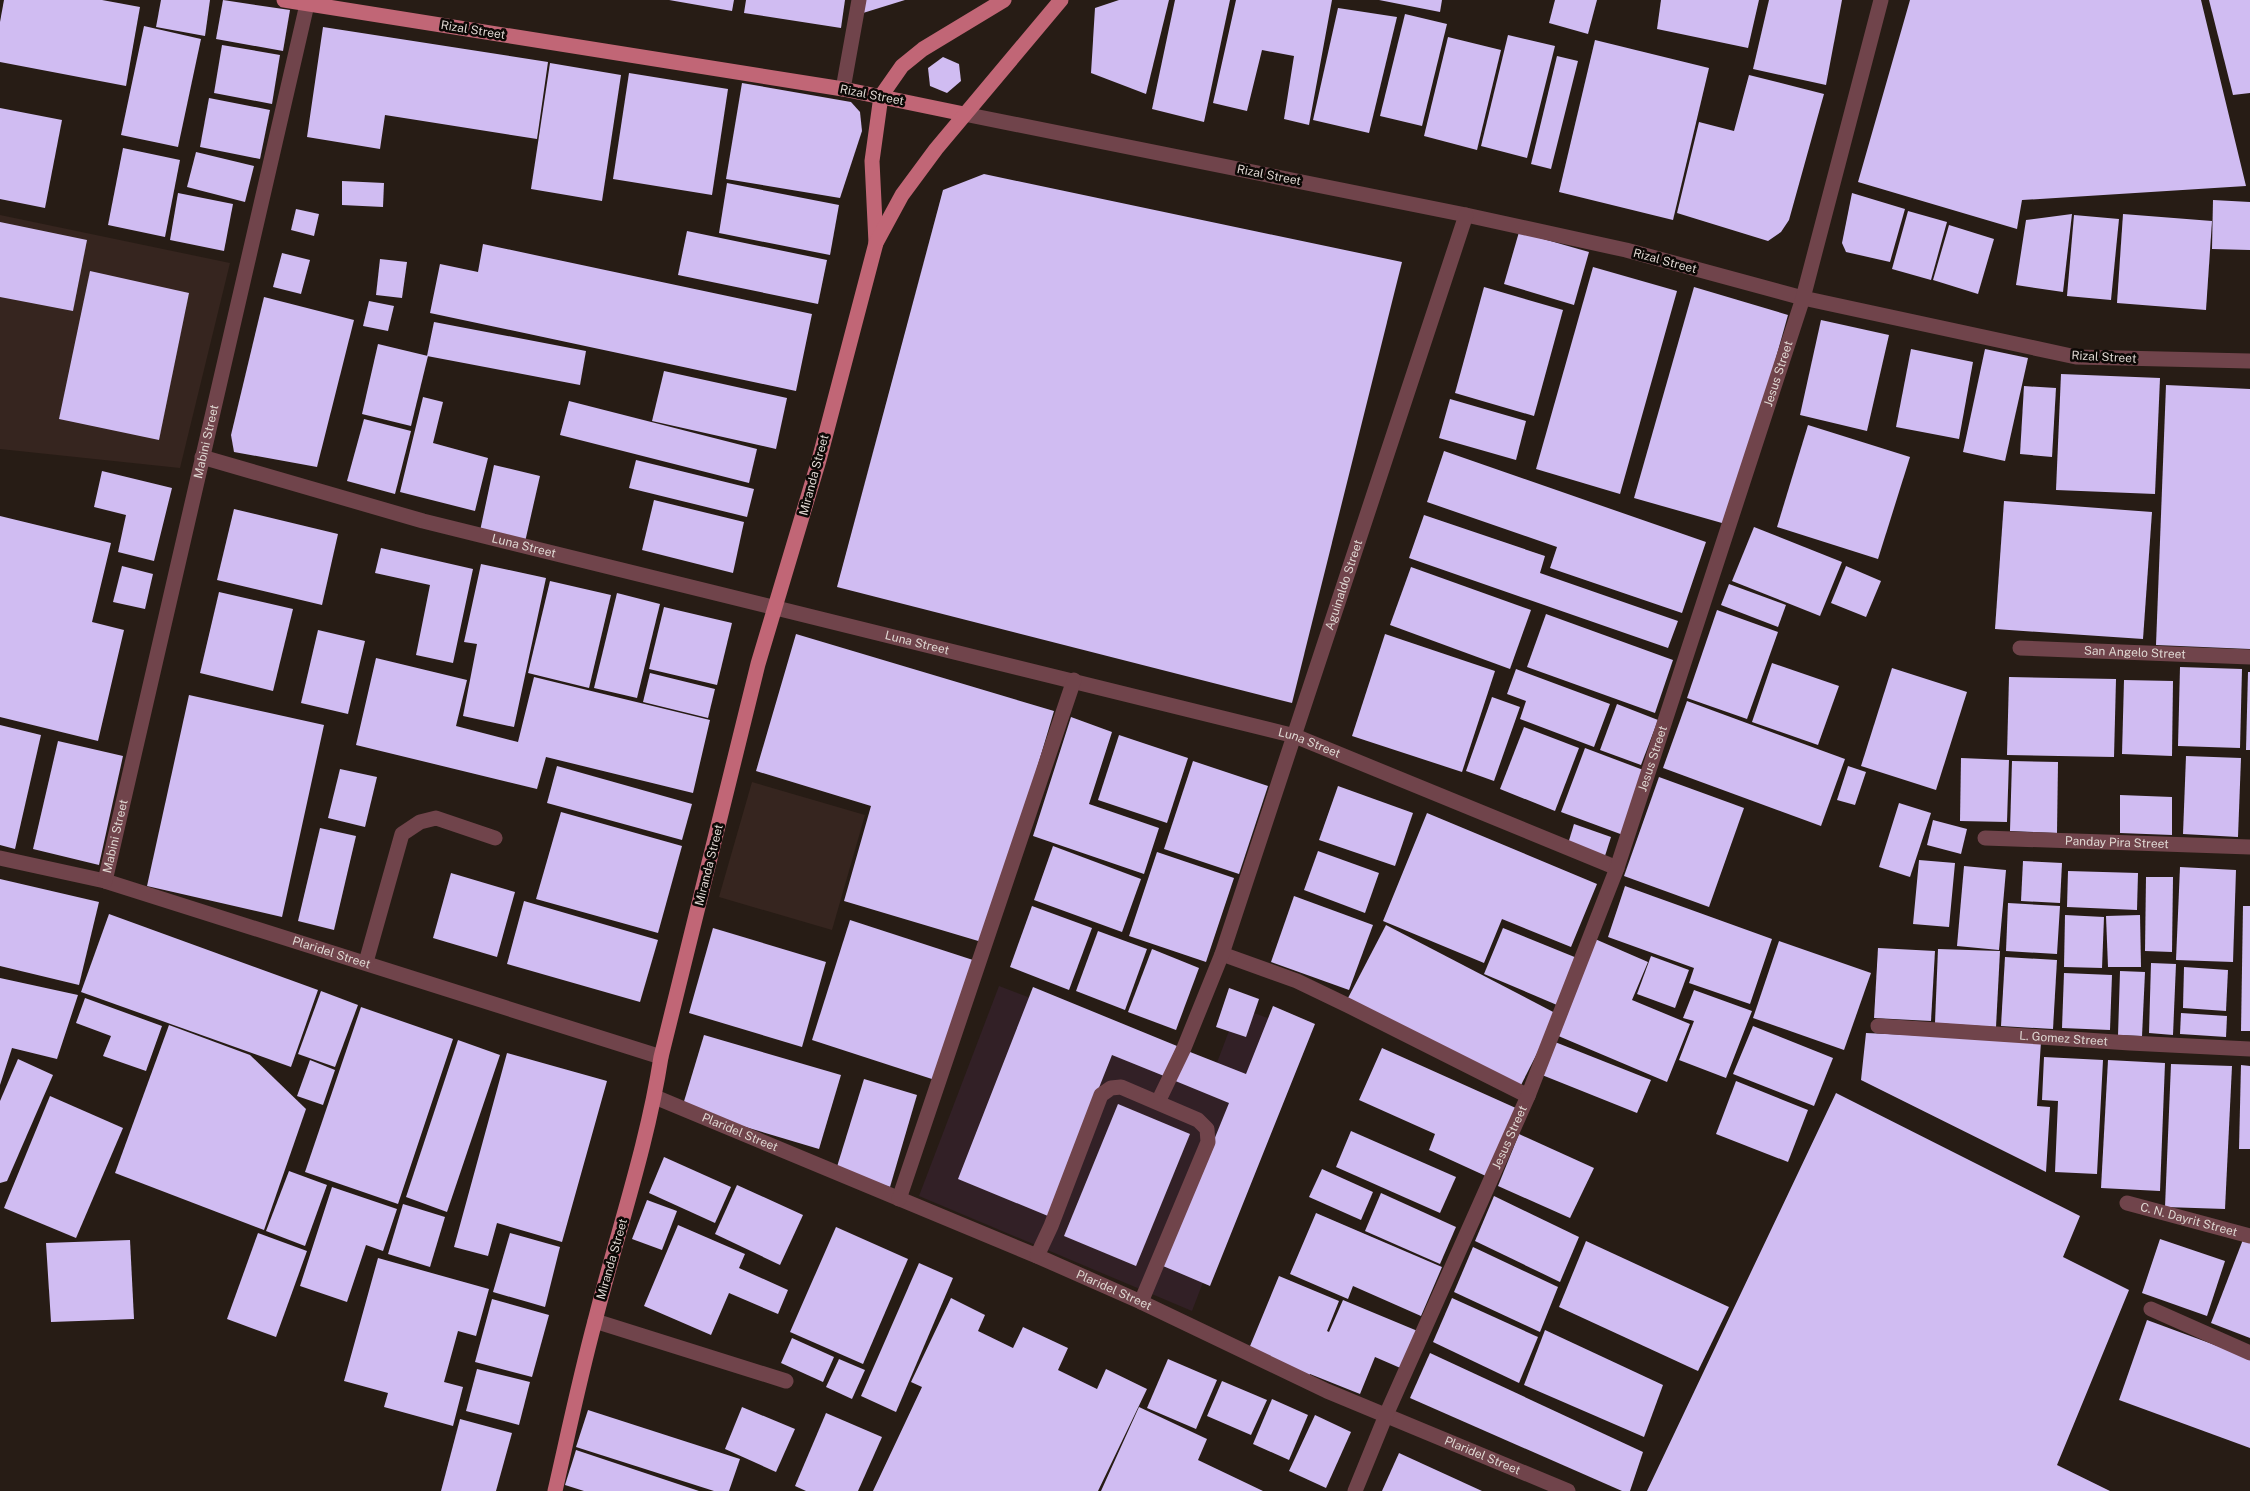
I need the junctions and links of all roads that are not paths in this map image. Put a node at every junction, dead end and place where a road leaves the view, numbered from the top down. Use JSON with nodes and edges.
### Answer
{"nodes":[{"id":1,"x":284,"y":0,"type":"edge"},
{"id":2,"x":858,"y":0,"type":"edge"},
{"id":3,"x":1004,"y":0,"type":"edge"},
{"id":4,"x":1061,"y":0,"type":"edge"},
{"id":5,"x":1881,"y":0,"type":"edge"},
{"id":6,"x":308,"y":2,"type":"edge"},
{"id":7,"x":1050,"y":7,"type":"edge"},
{"id":8,"x":843,"y":89,"type":"junction"},
{"id":9,"x":881,"y":96,"type":"junction"},
{"id":10,"x":964,"y":114,"type":"junction"},
{"id":11,"x":1466,"y":215,"type":"junction"},
{"id":12,"x":876,"y":243,"type":"junction"},
{"id":13,"x":1802,"y":298,"type":"junction"},
{"id":14,"x":2250,"y":361,"type":"edge"},
{"id":15,"x":202,"y":457,"type":"junction"},
{"id":16,"x":776,"y":609,"type":"junction"},
{"id":17,"x":2020,"y":648,"type":"dead end"},
{"id":18,"x":2250,"y":657,"type":"edge"},
{"id":19,"x":1074,"y":680,"type":"junction"},
{"id":20,"x":1294,"y":736,"type":"junction"},
{"id":21,"x":495,"y":838,"type":"dead end"},
{"id":22,"x":1985,"y":838,"type":"dead end"},
{"id":23,"x":2250,"y":847,"type":"edge"},
{"id":24,"x":0,"y":858,"type":"edge"},
{"id":25,"x":1617,"y":868,"type":"junction"},
{"id":26,"x":105,"y":881,"type":"junction"},
{"id":27,"x":1222,"y":954,"type":"junction"},
{"id":28,"x":366,"y":962,"type":"junction"},
{"id":29,"x":1878,"y":1026,"type":"dead end"},
{"id":30,"x":2250,"y":1049,"type":"edge"},
{"id":31,"x":661,"y":1057,"type":"junction"},
{"id":32,"x":1528,"y":1096,"type":"junction"},
{"id":33,"x":655,"y":1097,"type":"junction"},
{"id":34,"x":1158,"y":1102,"type":"junction"},
{"id":35,"x":900,"y":1199,"type":"junction"},
{"id":36,"x":2126,"y":1203,"type":"dead end"},
{"id":37,"x":2250,"y":1236,"type":"edge"},
{"id":38,"x":1038,"y":1256,"type":"junction"},
{"id":39,"x":1141,"y":1302,"type":"junction"},
{"id":40,"x":2151,"y":1309,"type":"dead end"},
{"id":41,"x":594,"y":1321,"type":"junction"},
{"id":42,"x":2250,"y":1353,"type":"edge"},
{"id":43,"x":786,"y":1381,"type":"dead end"},
{"id":44,"x":1386,"y":1415,"type":"junction"},
{"id":45,"x":555,"y":1491,"type":"edge"},
{"id":46,"x":1355,"y":1491,"type":"edge"},
{"id":47,"x":1568,"y":1491,"type":"edge"}],
"edges":[{"from":1,"to":6,"type":"main road","name":"Rizal Street"},
{"from":2,"to":8,"type":"street"},
{"from":3,"to":9,"type":"main road"},
{"from":4,"to":7,"type":"main road","name":"Miranda Street"},
{"from":5,"to":13,"type":"street","name":"Jesus Street"},
{"from":6,"to":8,"type":"main road","name":"Rizal Street"},
{"from":6,"to":15,"type":"street","name":"Mabini Street"},
{"from":7,"to":10,"type":"main road","name":"Miranda Street"},
{"from":8,"to":9,"type":"main road","name":"Rizal Street"},
{"from":9,"to":10,"type":"main road","name":"Rizal Street"},
{"from":9,"to":12,"type":"main road","name":"Miranda Street"},
{"from":10,"to":11,"type":"street","name":"Rizal Street"},
{"from":10,"to":12,"type":"main road","name":"Miranda Street"},
{"from":11,"to":13,"type":"street","name":"Rizal Street"},
{"from":11,"to":20,"type":"street","name":"Aguinaldo Street"},
{"from":12,"to":16,"type":"main road","name":"Miranda Street"},
{"from":13,"to":14,"type":"street","name":"Rizal Street"},
{"from":13,"to":25,"type":"street","name":"Jesus Street"},
{"from":15,"to":16,"type":"street","name":"Luna Street"},
{"from":15,"to":26,"type":"street","name":"Mabini Street"},
{"from":16,"to":19,"type":"street","name":"Luna Street"},
{"from":16,"to":31,"type":"main road","name":"Miranda Street"},
{"from":17,"to":18,"type":"street","name":"San Angelo Street"},
{"from":19,"to":20,"type":"street","name":"Luna Street"},
{"from":19,"to":35,"type":"street"},
{"from":20,"to":25,"type":"street","name":"Luna Street"},
{"from":20,"to":27,"type":"street","name":"Aguinaldo Street"},
{"from":21,"to":28,"type":"street"},
{"from":22,"to":23,"type":"street","name":"Panday Pira Street"},
{"from":24,"to":26,"type":"street","name":"Plaridel Street"},
{"from":25,"to":32,"type":"street","name":"Jesus Street"},
{"from":26,"to":28,"type":"street","name":"Plaridel Street"},
{"from":27,"to":32,"type":"street"},
{"from":27,"to":34,"type":"street","name":"Aguinaldo Street"},
{"from":28,"to":31,"type":"street","name":"Plaridel Street"},
{"from":29,"to":30,"type":"street","name":"L. Gomez Street"},
{"from":31,"to":33,"type":"main road","name":"Miranda Street"},
{"from":32,"to":44,"type":"street","name":"Jesus Street"},
{"from":33,"to":35,"type":"street","name":"Plaridel Street"},
{"from":33,"to":41,"type":"main road","name":"Miranda Street"},
{"from":34,"to":38,"type":"street"},
{"from":34,"to":39,"type":"street"},
{"from":35,"to":38,"type":"street","name":"Plaridel Street"},
{"from":36,"to":37,"type":"street","name":"C. N. Dayrit Street"},
{"from":38,"to":39,"type":"street","name":"Plaridel Street"},
{"from":39,"to":44,"type":"street","name":"Plaridel Street"},
{"from":40,"to":42,"type":"street"},
{"from":41,"to":43,"type":"street"},
{"from":41,"to":45,"type":"main road","name":"Miranda Street"},
{"from":44,"to":46,"type":"street","name":"Jesus Street"},
{"from":44,"to":47,"type":"street","name":"Plaridel Street"}]}
